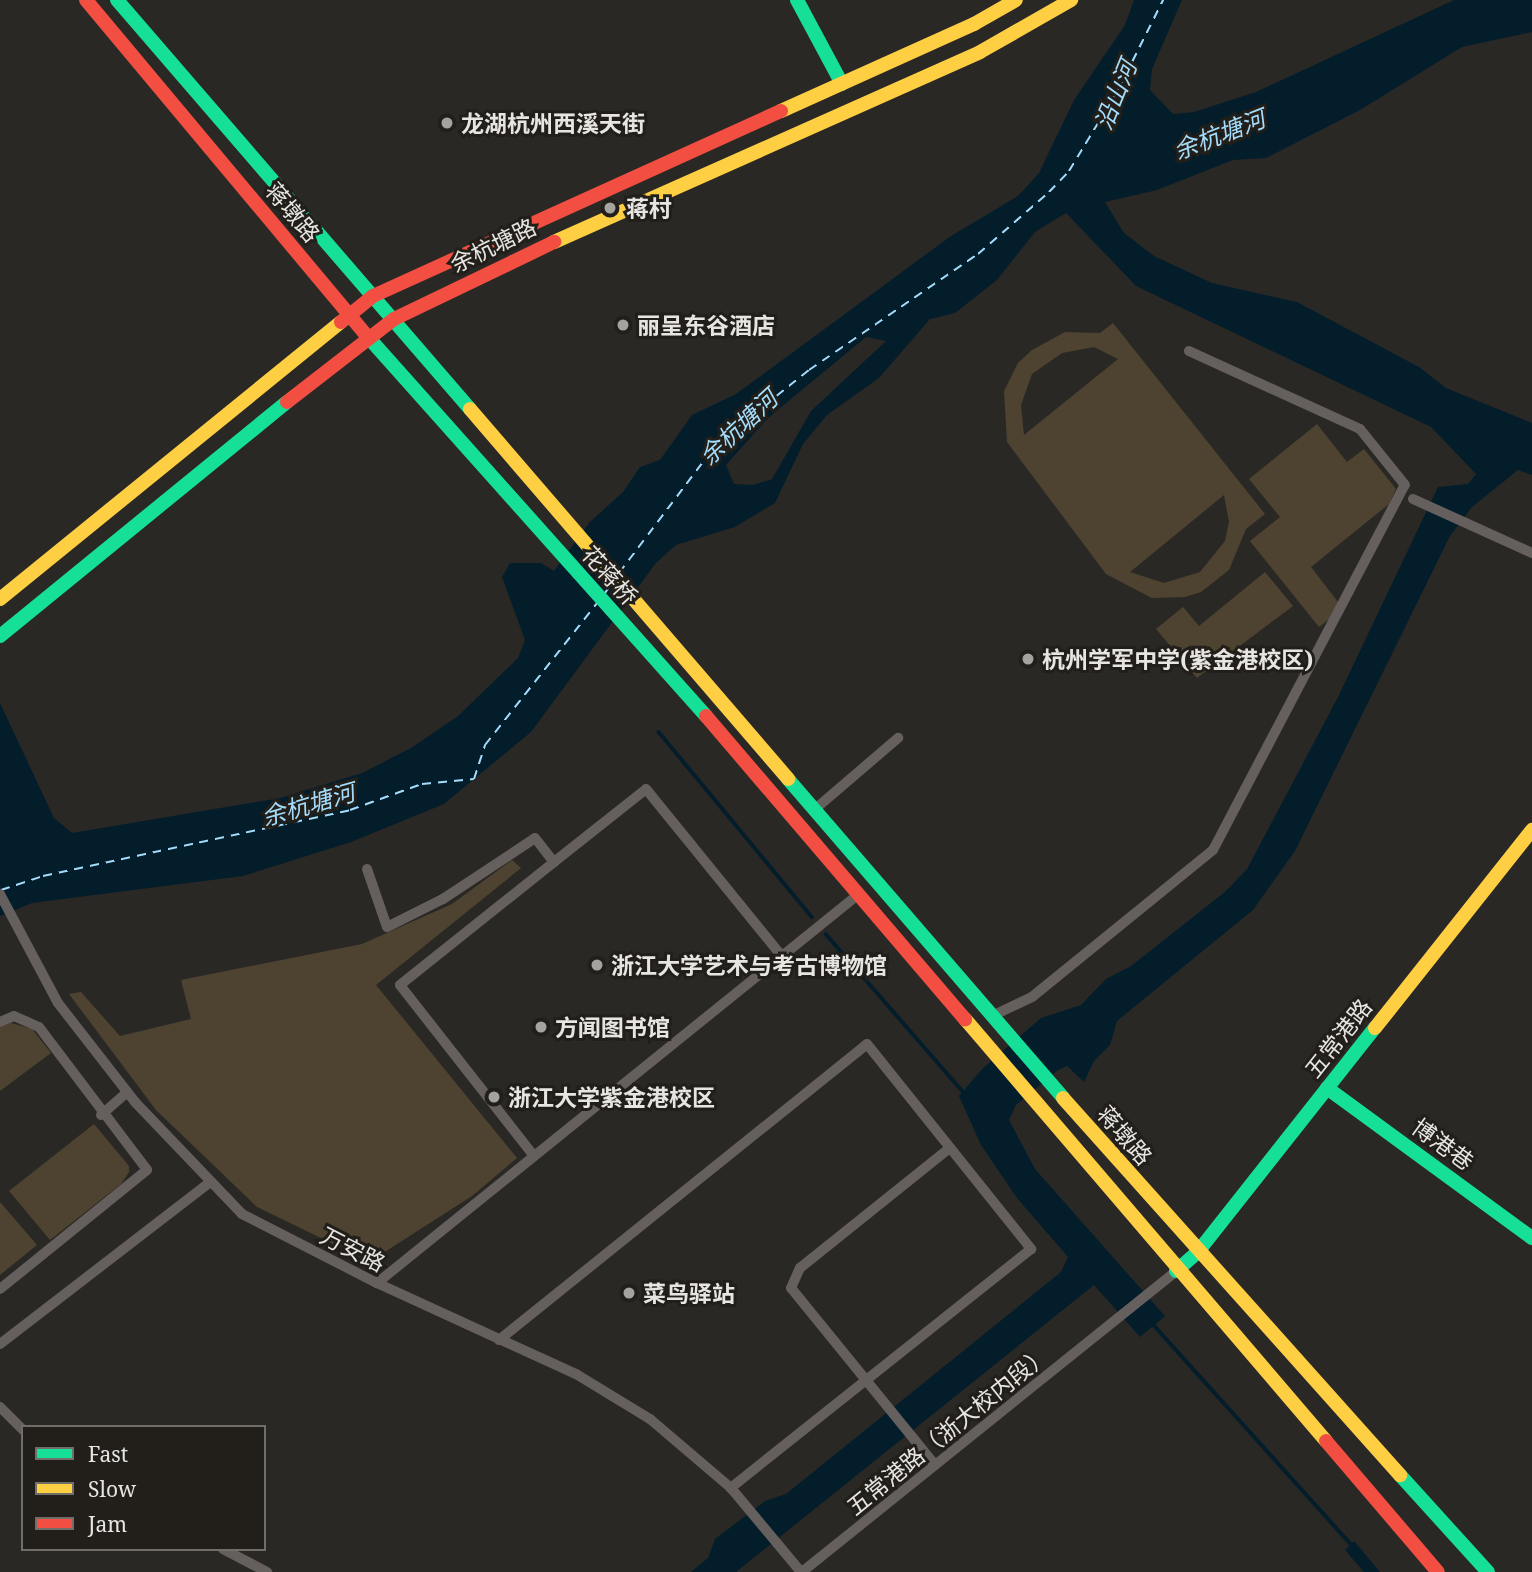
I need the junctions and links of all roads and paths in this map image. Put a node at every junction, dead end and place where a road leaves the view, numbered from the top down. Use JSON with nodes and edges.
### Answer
{"nodes":[{"id":1,"x":86,"y":0,"type":"edge"},
{"id":2,"x":117,"y":0,"type":"edge"},
{"id":3,"x":797,"y":0,"type":"edge"},
{"id":4,"x":1016,"y":0,"type":"edge"},
{"id":5,"x":1071,"y":0,"type":"edge"},
{"id":6,"x":842,"y":84,"type":"junction"},
{"id":7,"x":373,"y":296,"type":"junction"},
{"id":8,"x":348,"y":314,"type":"junction"},
{"id":9,"x":394,"y":319,"type":"junction"},
{"id":10,"x":367,"y":335,"type":"junction"},
{"id":11,"x":1189,"y":351,"type":"dead end"},
{"id":12,"x":491,"y":435,"type":"joint"},
{"id":13,"x":468,"y":450,"type":"joint"},
{"id":14,"x":1413,"y":499,"type":"dead end"},
{"id":15,"x":1532,"y":553,"type":"edge"},
{"id":16,"x":0,"y":599,"type":"edge"},
{"id":17,"x":0,"y":636,"type":"edge"},
{"id":18,"x":737,"y":720,"type":"joint"},
{"id":19,"x":898,"y":738,"type":"dead end"},
{"id":20,"x":814,"y":810,"type":"junction"},
{"id":21,"x":1532,"y":830,"type":"edge"},
{"id":22,"x":554,"y":862,"type":"junction"},
{"id":23,"x":367,"y":869,"type":"dead end"},
{"id":24,"x":0,"y":894,"type":"edge"},
{"id":25,"x":859,"y":894,"type":"junction"},
{"id":26,"x":781,"y":955,"type":"junction"},
{"id":27,"x":0,"y":1022,"type":"edge"},
{"id":28,"x":997,"y":1022,"type":"junction"},
{"id":29,"x":1327,"y":1088,"type":"junction"},
{"id":30,"x":127,"y":1092,"type":"junction"},
{"id":31,"x":101,"y":1115,"type":"junction"},
{"id":32,"x":950,"y":1148,"type":"junction"},
{"id":33,"x":534,"y":1156,"type":"junction"},
{"id":34,"x":210,"y":1182,"type":"junction"},
{"id":35,"x":1532,"y":1238,"type":"edge"},
{"id":36,"x":1197,"y":1253,"type":"junction"},
{"id":37,"x":1177,"y":1271,"type":"junction"},
{"id":38,"x":377,"y":1283,"type":"junction"},
{"id":39,"x":0,"y":1289,"type":"edge"},
{"id":40,"x":499,"y":1340,"type":"junction"},
{"id":41,"x":0,"y":1345,"type":"edge"},
{"id":42,"x":864,"y":1381,"type":"junction"},
{"id":43,"x":0,"y":1407,"type":"edge"},
{"id":44,"x":21,"y":1428,"type":"edge"},
{"id":45,"x":935,"y":1465,"type":"junction"},
{"id":46,"x":731,"y":1488,"type":"junction"},
{"id":47,"x":227,"y":1551,"type":"edge"},
{"id":48,"x":1431,"y":1569,"type":"edge"},
{"id":49,"x":267,"y":1572,"type":"edge"},
{"id":50,"x":802,"y":1572,"type":"edge"},
{"id":51,"x":1488,"y":1572,"type":"edge"}],
"edges":[{"from":1,"to":8,"type":"main road","name":"蒋墩路"},
{"from":2,"to":7,"type":"main road","name":"蒋墩路"},
{"from":3,"to":6,"type":"main road"},
{"from":4,"to":6,"type":"main road","name":"余杭塘路"},
{"from":5,"to":9,"type":"main road","name":"余杭塘路"},
{"from":6,"to":7,"type":"main road","name":"余杭塘路"},
{"from":7,"to":8,"type":"main road","name":"余杭塘路"},
{"from":7,"to":9,"type":"main road","name":"蒋墩路"},
{"from":8,"to":10,"type":"main road","name":"蒋墩路"},
{"from":8,"to":16,"type":"main road","name":"余杭塘路"},
{"from":9,"to":10,"type":"main road","name":"余杭塘路"},
{"from":9,"to":12,"type":"main road","name":"蒋墩路"},
{"from":10,"to":13,"type":"main road","name":"蒋墩路"},
{"from":10,"to":17,"type":"main road","name":"余杭塘路"},
{"from":11,"to":28,"type":"street"},
{"from":12,"to":18,"type":"main road","name":"花蒋桥"},
{"from":13,"to":25,"type":"main road","name":"花蒋桥"},
{"from":14,"to":15,"type":"street"},
{"from":18,"to":20,"type":"main road","name":"蒋墩路"},
{"from":19,"to":20,"type":"street"},
{"from":20,"to":28,"type":"main road","name":"蒋墩路"},
{"from":21,"to":29,"type":"main road","name":"五常港路"},
{"from":22,"to":23,"type":"street"},
{"from":22,"to":26,"type":"street"},
{"from":22,"to":33,"type":"street"},
{"from":24,"to":30,"type":"street","name":"万安路"},
{"from":25,"to":26,"type":"street"},
{"from":25,"to":37,"type":"main road"},
{"from":26,"to":33,"type":"street"},
{"from":27,"to":31,"type":"street"},
{"from":28,"to":36,"type":"main road","name":"蒋墩路"},
{"from":29,"to":35,"type":"main road","name":"博港巷"},
{"from":29,"to":36,"type":"main road","name":"五常港路"},
{"from":30,"to":31,"type":"street"},
{"from":30,"to":34,"type":"street","name":"万安路"},
{"from":31,"to":39,"type":"street"},
{"from":32,"to":40,"type":"street"},
{"from":32,"to":42,"type":"street"},
{"from":32,"to":42,"type":"street"},
{"from":33,"to":38,"type":"street"},
{"from":34,"to":38,"type":"street","name":"万安路"},
{"from":34,"to":41,"type":"street"},
{"from":36,"to":37,"type":"main road","name":"五常港路"},
{"from":36,"to":51,"type":"main road","name":"蒋墩路"},
{"from":37,"to":45,"type":"street","name":"五常港路（浙大校内段）"},
{"from":37,"to":48,"type":"main road"},
{"from":38,"to":40,"type":"street","name":"万安路"},
{"from":40,"to":46,"type":"street","name":"万安路"},
{"from":42,"to":45,"type":"street"},
{"from":42,"to":46,"type":"street"},
{"from":43,"to":44,"type":"street"},
{"from":45,"to":50,"type":"street","name":"五常港路（浙大校内段）"},
{"from":46,"to":50,"type":"street","name":"万安路"},
{"from":47,"to":49,"type":"street"}]}
